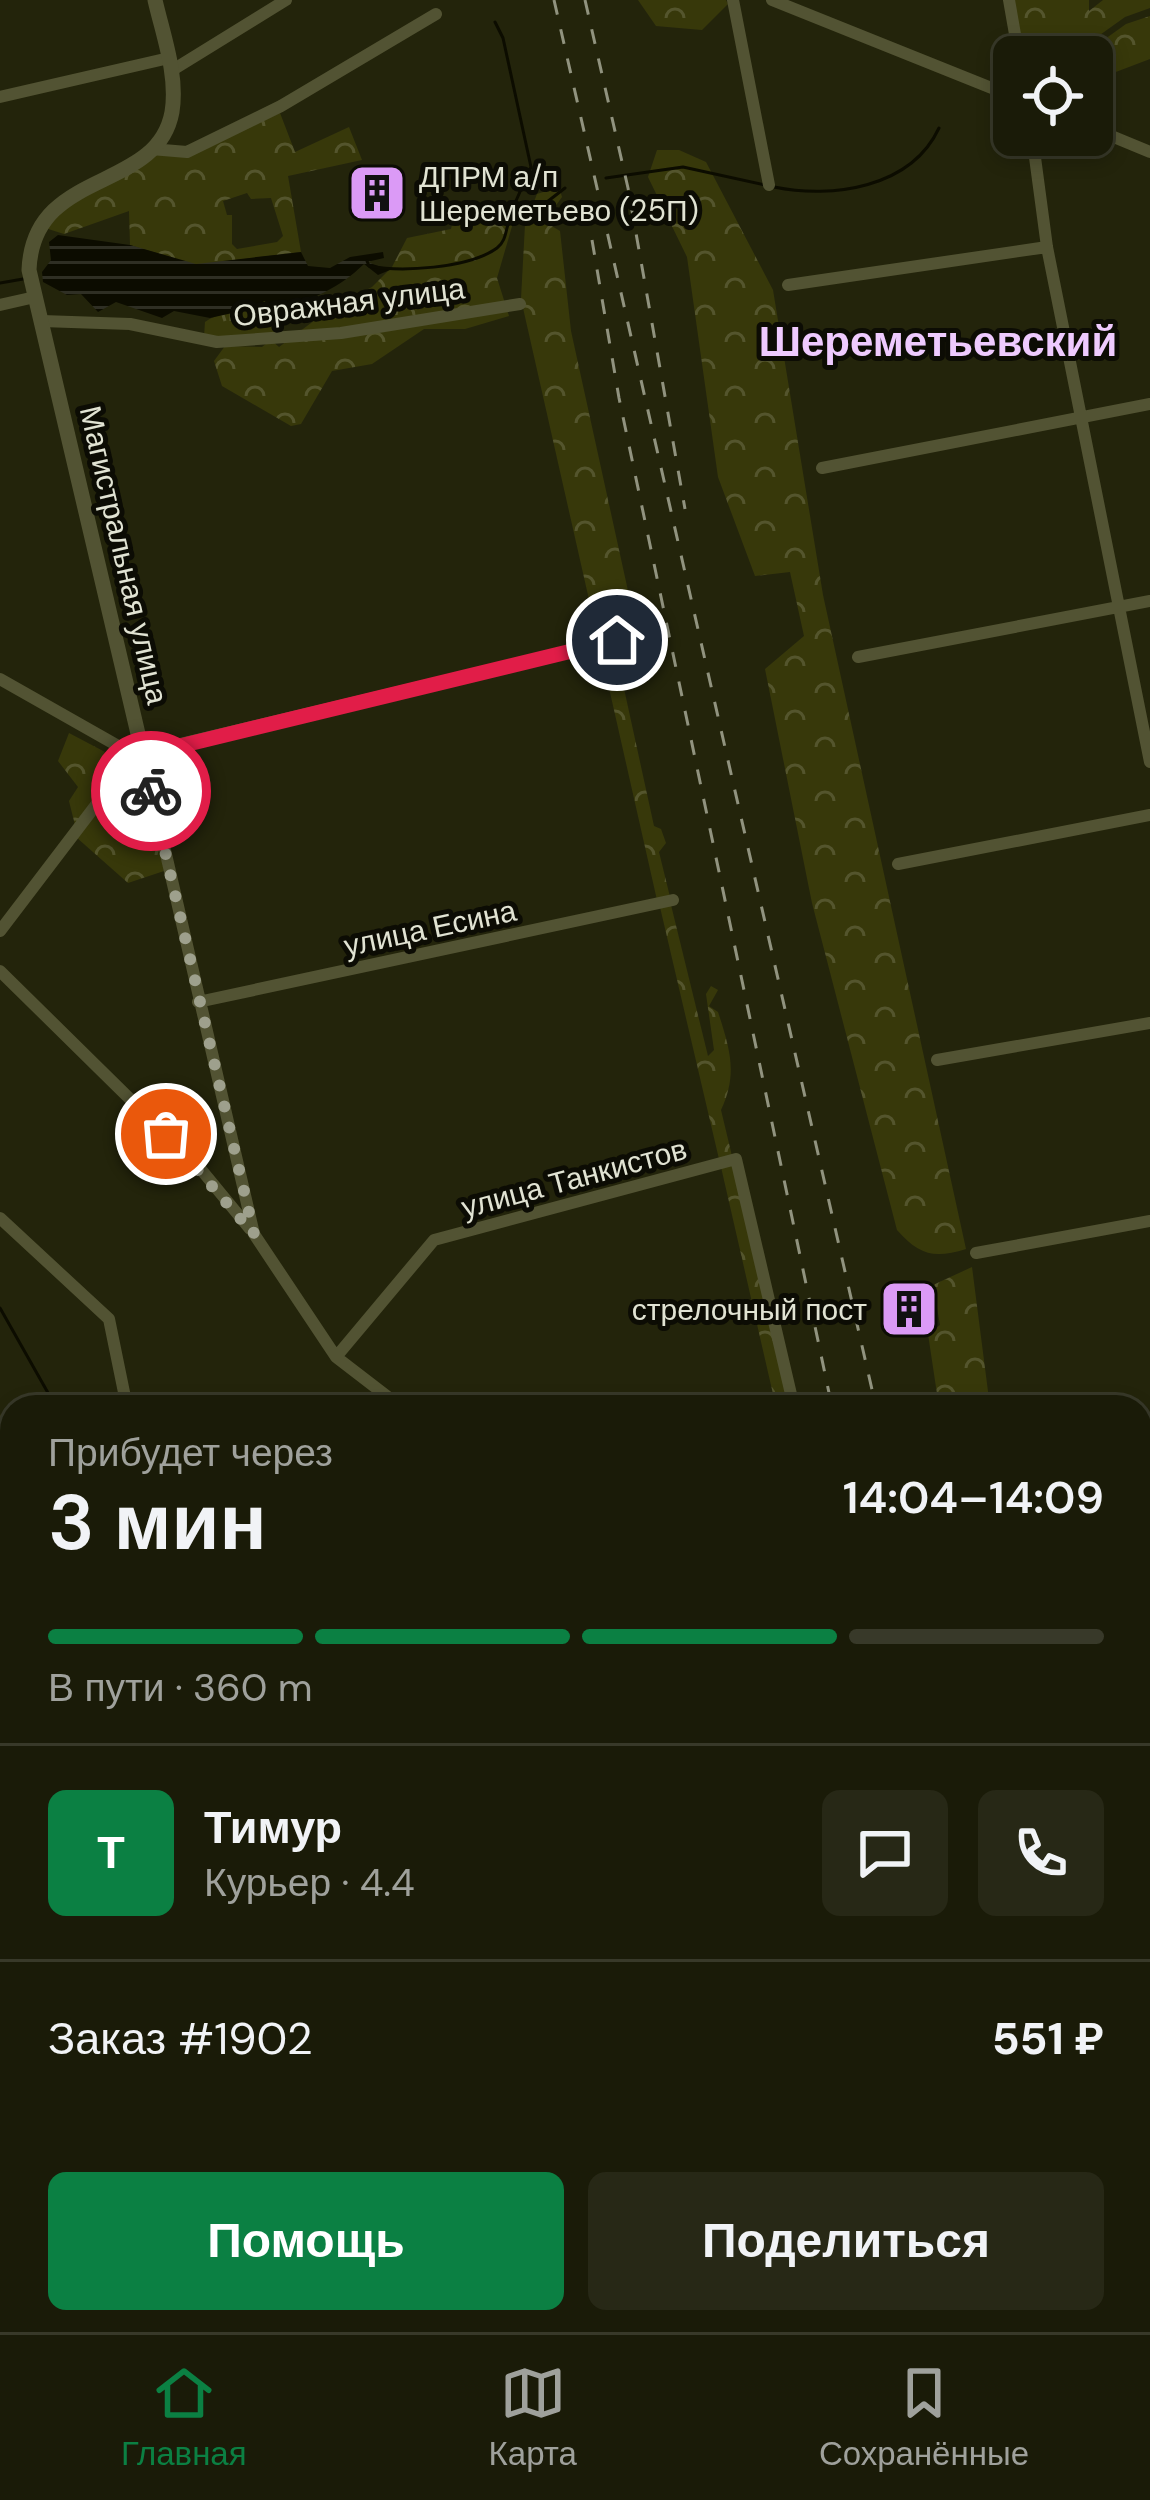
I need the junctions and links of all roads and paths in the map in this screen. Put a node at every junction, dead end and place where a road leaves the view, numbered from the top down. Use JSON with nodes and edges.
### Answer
{"nodes":[{"id":1,"x":155,"y":0,"type":"edge"},
{"id":2,"x":286,"y":0,"type":"edge"},
{"id":3,"x":733,"y":0,"type":"edge"},
{"id":4,"x":772,"y":0,"type":"edge"},
{"id":5,"x":1009,"y":0,"type":"edge"},
{"id":6,"x":436,"y":14,"type":"dead end"},
{"id":7,"x":1015,"y":36,"type":"edge"},
{"id":8,"x":170,"y":64,"type":"junction"},
{"id":9,"x":993,"y":89,"type":"edge"},
{"id":10,"x":0,"y":97,"type":"edge"},
{"id":11,"x":1113,"y":137,"type":"edge"},
{"id":12,"x":151,"y":149,"type":"junction"},
{"id":13,"x":1150,"y":152,"type":"edge"},
{"id":14,"x":1034,"y":156,"type":"edge"},
{"id":15,"x":769,"y":185,"type":"dead end"},
{"id":16,"x":1047,"y":247,"type":"junction"},
{"id":17,"x":788,"y":285,"type":"dead end"},
{"id":18,"x":35,"y":296,"type":"junction"},
{"id":19,"x":520,"y":304,"type":"dead end"},
{"id":20,"x":0,"y":305,"type":"edge"},
{"id":21,"x":42,"y":321,"type":"junction"},
{"id":22,"x":1150,"y":404,"type":"edge"},
{"id":23,"x":1083,"y":419,"type":"junction"},
{"id":24,"x":822,"y":468,"type":"dead end"},
{"id":25,"x":1150,"y":601,"type":"edge"},
{"id":26,"x":1122,"y":607,"type":"junction"},
{"id":27,"x":617,"y":640,"type":"dead end"},
{"id":28,"x":858,"y":657,"type":"dead end"},
{"id":29,"x":0,"y":679,"type":"edge"},
{"id":30,"x":138,"y":755,"type":"junction"},
{"id":31,"x":1150,"y":762,"type":"edge"},
{"id":32,"x":1150,"y":815,"type":"edge"},
{"id":33,"x":898,"y":864,"type":"dead end"},
{"id":34,"x":673,"y":900,"type":"dead end"},
{"id":35,"x":0,"y":931,"type":"edge"},
{"id":36,"x":0,"y":971,"type":"edge"},
{"id":37,"x":198,"y":1002,"type":"junction"},
{"id":38,"x":1150,"y":1023,"type":"edge"},
{"id":39,"x":937,"y":1060,"type":"dead end"},
{"id":40,"x":0,"y":1218,"type":"edge"},
{"id":41,"x":1150,"y":1221,"type":"edge"},
{"id":42,"x":254,"y":1234,"type":"junction"},
{"id":43,"x":976,"y":1252,"type":"dead end"},
{"id":44,"x":336,"y":1357,"type":"junction"},
{"id":45,"x":125,"y":1395,"type":"edge"},
{"id":46,"x":385,"y":1395,"type":"edge"},
{"id":47,"x":791,"y":1395,"type":"edge"}],
"edges":[{"from":1,"to":8,"type":"street"},
{"from":2,"to":8,"type":"street"},
{"from":3,"to":15,"type":"street"},
{"from":4,"to":9,"type":"street"},
{"from":5,"to":7,"type":"street"},
{"from":6,"to":12,"type":"street"},
{"from":8,"to":10,"type":"street"},
{"from":8,"to":12,"type":"street"},
{"from":11,"to":13,"type":"street"},
{"from":12,"to":18,"type":"street","name":"Магистральная улица"},
{"from":14,"to":16,"type":"street"},
{"from":16,"to":17,"type":"street"},
{"from":16,"to":23,"type":"street"},
{"from":18,"to":20,"type":"street"},
{"from":18,"to":21,"type":"street","name":"Магистральная улица"},
{"from":19,"to":21,"type":"street","name":"Овражная улица"},
{"from":21,"to":30,"type":"street","name":"Магистральная улица"},
{"from":22,"to":23,"type":"street"},
{"from":23,"to":24,"type":"street"},
{"from":23,"to":26,"type":"street"},
{"from":25,"to":26,"type":"street"},
{"from":26,"to":28,"type":"street"},
{"from":26,"to":31,"type":"street"},
{"from":27,"to":30,"type":"street"},
{"from":29,"to":30,"type":"street"},
{"from":30,"to":35,"type":"street"},
{"from":30,"to":37,"type":"street","name":"Магистральная улица"},
{"from":32,"to":33,"type":"street"},
{"from":34,"to":37,"type":"street","name":"улица Есина"},
{"from":36,"to":42,"type":"street"},
{"from":37,"to":42,"type":"street","name":"Магистральная улица"},
{"from":38,"to":39,"type":"street"},
{"from":40,"to":45,"type":"street"},
{"from":41,"to":43,"type":"street"},
{"from":42,"to":44,"type":"street","name":"Магистральная улица"},
{"from":44,"to":46,"type":"street","name":"Магистральная улица"},
{"from":44,"to":47,"type":"street","name":"улица Танкистов"}]}
